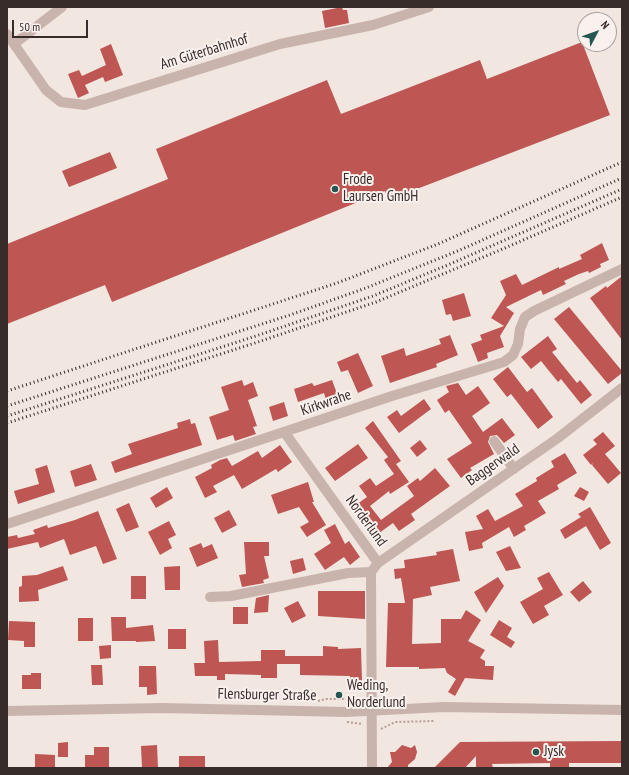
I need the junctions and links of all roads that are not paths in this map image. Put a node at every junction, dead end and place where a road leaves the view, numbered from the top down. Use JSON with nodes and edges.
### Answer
{"nodes":[{"id":1,"x":62,"y":7,"type":"edge"},
{"id":2,"x":429,"y":7,"type":"edge"},
{"id":3,"x":7,"y":34,"type":"edge"},
{"id":4,"x":14,"y":44,"type":"junction"},
{"id":5,"x":622,"y":269,"type":"edge"},
{"id":6,"x":622,"y":388,"type":"edge"},
{"id":7,"x":285,"y":433,"type":"junction"},
{"id":8,"x":494,"y":441,"type":"dead end"},
{"id":9,"x":514,"y":469,"type":"junction"},
{"id":10,"x":7,"y":524,"type":"edge"},
{"id":11,"x":378,"y":563,"type":"junction"},
{"id":12,"x":371,"y":572,"type":"junction"},
{"id":13,"x":210,"y":597,"type":"dead end"},
{"id":14,"x":622,"y":710,"type":"edge"},
{"id":15,"x":7,"y":711,"type":"edge"},
{"id":16,"x":372,"y":711,"type":"junction"},
{"id":17,"x":372,"y":768,"type":"edge"}],
"edges":[{"from":1,"to":4,"type":"street"},
{"from":2,"to":4,"type":"street","name":"Am Güterbahnhof"},
{"from":3,"to":4,"type":"street","name":"Am Güterbahnhof"},
{"from":5,"to":7,"type":"street","name":"Kirkwrahe"},
{"from":6,"to":9,"type":"street","name":"Baggerwald"},
{"from":7,"to":10,"type":"street","name":"Kirkwrahe"},
{"from":7,"to":11,"type":"street","name":"Norderlund"},
{"from":8,"to":9,"type":"street"},
{"from":9,"to":11,"type":"street","name":"Baggerwald"},
{"from":11,"to":12,"type":"street","name":"Norderlund"},
{"from":12,"to":13,"type":"street"},
{"from":12,"to":16,"type":"street","name":"Norderlund"},
{"from":14,"to":16,"type":"street","name":"Flensburger Straße"},
{"from":15,"to":16,"type":"street","name":"Flensburger Straße"},
{"from":16,"to":17,"type":"street","name":"Norderlund"}]}
